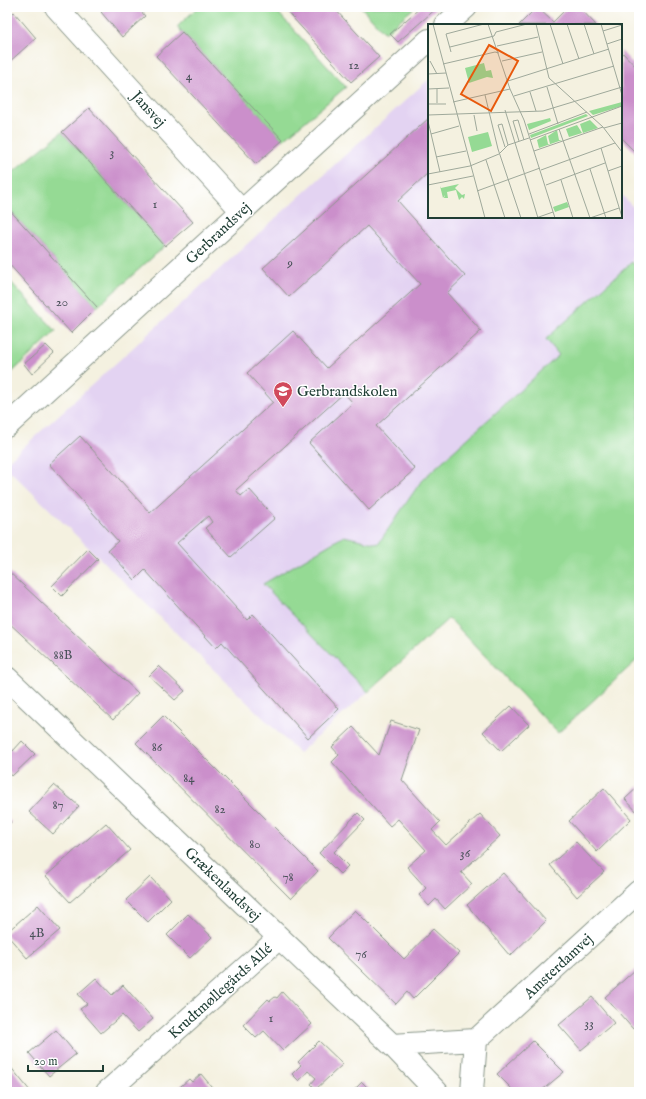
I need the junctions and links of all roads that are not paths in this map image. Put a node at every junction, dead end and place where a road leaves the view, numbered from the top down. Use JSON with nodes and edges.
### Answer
{"nodes":[{"id":1,"x":56,"y":7,"type":"edge"},
{"id":2,"x":466,"y":7,"type":"edge"},
{"id":3,"x":447,"y":24,"type":"edge"},
{"id":4,"x":428,"y":41,"type":"edge"},
{"id":5,"x":241,"y":210,"type":"junction"},
{"id":6,"x":7,"y":426,"type":"edge"},
{"id":7,"x":7,"y":678,"type":"edge"},
{"id":8,"x":639,"y":891,"type":"edge"},
{"id":9,"x":279,"y":938,"type":"junction"},
{"id":10,"x":476,"y":1040,"type":"junction"},
{"id":11,"x":392,"y":1045,"type":"junction"},
{"id":12,"x":107,"y":1092,"type":"edge"},
{"id":13,"x":437,"y":1092,"type":"edge"},
{"id":14,"x":472,"y":1092,"type":"edge"}],
"edges":[{"from":1,"to":5,"type":"street","name":"Jansvej"},
{"from":2,"to":3,"type":"street"},
{"from":4,"to":5,"type":"street","name":"Gerbrandsvej"},
{"from":5,"to":6,"type":"street","name":"Gerbrandsvej"},
{"from":7,"to":9,"type":"street","name":"Grækenlandsvej"},
{"from":8,"to":10,"type":"street","name":"Amsterdamvej"},
{"from":9,"to":11,"type":"street","name":"Grækenlandsvej"},
{"from":9,"to":12,"type":"street","name":"Krudtmøllegårds Allé"},
{"from":10,"to":11,"type":"street"},
{"from":10,"to":14,"type":"street"},
{"from":11,"to":13,"type":"street","name":"Grækenlandsvej"}]}
